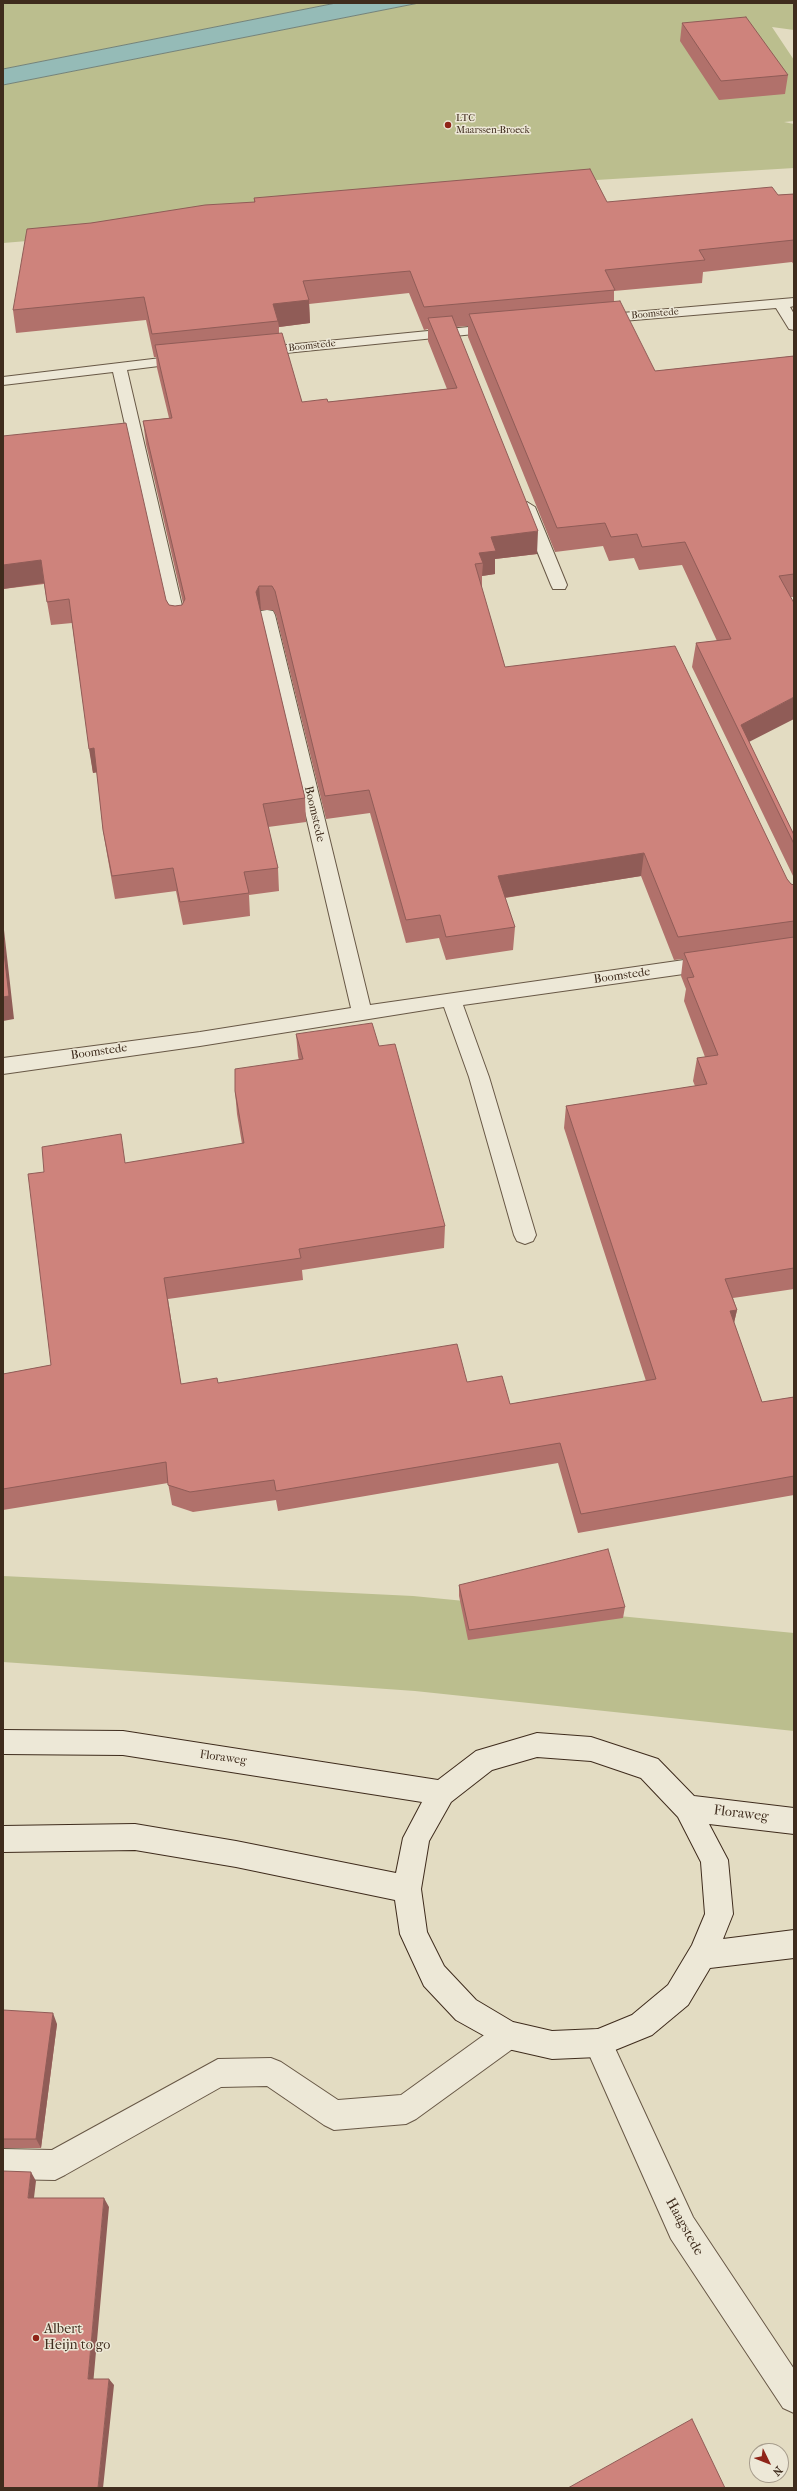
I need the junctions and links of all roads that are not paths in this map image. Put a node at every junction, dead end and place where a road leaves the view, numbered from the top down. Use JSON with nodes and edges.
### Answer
{"nodes":[{"id":1,"x":787,"y":303,"type":"edge"},
{"id":2,"x":583,"y":321,"type":"edge"},
{"id":3,"x":794,"y":326,"type":"edge"},
{"id":4,"x":512,"y":327,"type":"edge"},
{"id":5,"x":245,"y":353,"type":"edge"},
{"id":6,"x":198,"y":358,"type":"edge"},
{"id":7,"x":119,"y":366,"type":"junction"},
{"id":8,"x":3,"y":381,"type":"edge"},
{"id":9,"x":523,"y":496,"type":"edge"},
{"id":10,"x":559,"y":585,"type":"dead end"},
{"id":11,"x":267,"y":615,"type":"dead end"},
{"id":12,"x":178,"y":623,"type":"edge"},
{"id":13,"x":732,"y":961,"type":"edge"},
{"id":14,"x":451,"y":999,"type":"junction"},
{"id":15,"x":362,"y":1013,"type":"junction"},
{"id":16,"x":3,"y":1066,"type":"edge"},
{"id":17,"x":525,"y":1235,"type":"dead end"},
{"id":18,"x":3,"y":1742,"type":"edge"},
{"id":19,"x":442,"y":1793,"type":"junction"},
{"id":20,"x":687,"y":1808,"type":"junction"},
{"id":21,"x":794,"y":1821,"type":"edge"},
{"id":22,"x":3,"y":1839,"type":"edge"},
{"id":23,"x":408,"y":1889,"type":"junction"},
{"id":24,"x":794,"y":1944,"type":"edge"},
{"id":25,"x":702,"y":1955,"type":"junction"},
{"id":26,"x":508,"y":2035,"type":"junction"},
{"id":27,"x":598,"y":2043,"type":"junction"},
{"id":28,"x":3,"y":2164,"type":"edge"},
{"id":29,"x":794,"y":2397,"type":"edge"}],
"edges":[{"from":1,"to":2,"type":"street","name":"Boomstede"},
{"from":1,"to":3,"type":"street","name":"Boomstede"},
{"from":4,"to":5,"type":"street","name":"Boomstede"},
{"from":6,"to":7,"type":"street"},
{"from":7,"to":8,"type":"street"},
{"from":7,"to":12,"type":"street"},
{"from":9,"to":10,"type":"street"},
{"from":11,"to":15,"type":"street","name":"Boomstede"},
{"from":13,"to":14,"type":"street","name":"Boomstede"},
{"from":14,"to":15,"type":"street","name":"Boomstede"},
{"from":14,"to":17,"type":"street"},
{"from":15,"to":16,"type":"street","name":"Boomstede"},
{"from":18,"to":19,"type":"street","name":"Floraweg"},
{"from":19,"to":20,"type":"street"},
{"from":19,"to":23,"type":"street"},
{"from":20,"to":21,"type":"street","name":"Floraweg"},
{"from":20,"to":25,"type":"street"},
{"from":22,"to":23,"type":"street"},
{"from":23,"to":26,"type":"street"},
{"from":24,"to":25,"type":"street"},
{"from":25,"to":27,"type":"street"},
{"from":26,"to":27,"type":"street"},
{"from":26,"to":28,"type":"street"},
{"from":27,"to":29,"type":"street","name":"Haagstede"}]}
